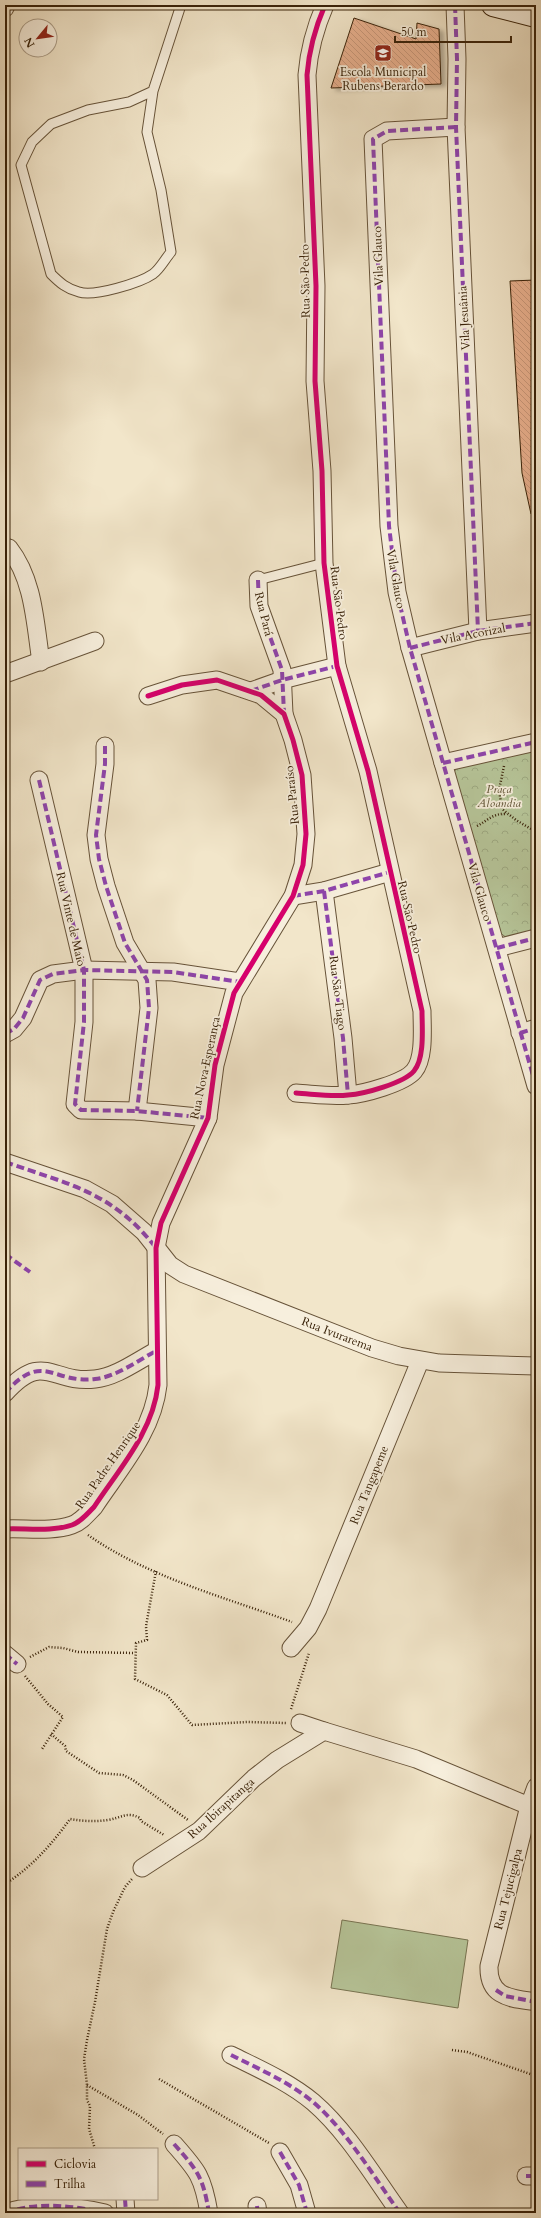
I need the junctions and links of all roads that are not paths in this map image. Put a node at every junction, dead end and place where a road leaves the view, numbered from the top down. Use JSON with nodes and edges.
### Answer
{"nodes":[{"id":1,"x":6,"y":5,"type":"edge"},
{"id":2,"x":181,"y":5,"type":"edge"},
{"id":3,"x":325,"y":5,"type":"edge"},
{"id":4,"x":455,"y":5,"type":"edge"},
{"id":5,"x":493,"y":5,"type":"edge"},
{"id":6,"x":5,"y":8,"type":"edge"},
{"id":7,"x":536,"y":16,"type":"edge"},
{"id":8,"x":153,"y":91,"type":"junction"},
{"id":9,"x":456,"y":127,"type":"junction"},
{"id":10,"x":9,"y":548,"type":"dead end"},
{"id":11,"x":324,"y":563,"type":"junction"},
{"id":12,"x":258,"y":580,"type":"joint"},
{"id":13,"x":536,"y":623,"type":"edge"},
{"id":14,"x":478,"y":631,"type":"junction"},
{"id":15,"x":95,"y":641,"type":"dead end"},
{"id":16,"x":410,"y":648,"type":"junction"},
{"id":17,"x":41,"y":662,"type":"junction"},
{"id":18,"x":337,"y":666,"type":"junction"},
{"id":19,"x":5,"y":674,"type":"edge"},
{"id":20,"x":282,"y":680,"type":"junction"},
{"id":21,"x":251,"y":691,"type":"junction"},
{"id":22,"x":148,"y":696,"type":"dead end"},
{"id":23,"x":284,"y":714,"type":"junction"},
{"id":24,"x":536,"y":742,"type":"edge"},
{"id":25,"x":105,"y":746,"type":"dead end"},
{"id":26,"x":443,"y":763,"type":"junction"},
{"id":27,"x":39,"y":780,"type":"dead end"},
{"id":28,"x":390,"y":872,"type":"junction"},
{"id":29,"x":324,"y":891,"type":"junction"},
{"id":30,"x":293,"y":896,"type":"junction"},
{"id":31,"x":536,"y":938,"type":"edge"},
{"id":32,"x":497,"y":948,"type":"junction"},
{"id":33,"x":84,"y":970,"type":"junction"},
{"id":34,"x":143,"y":971,"type":"junction"},
{"id":35,"x":240,"y":982,"type":"junction"},
{"id":36,"x":528,"y":1030,"type":"edge"},
{"id":37,"x":5,"y":1034,"type":"edge"},
{"id":38,"x":536,"y":1086,"type":"edge"},
{"id":39,"x":296,"y":1093,"type":"dead end"},
{"id":40,"x":348,"y":1095,"type":"junction"},
{"id":41,"x":137,"y":1110,"type":"junction"},
{"id":42,"x":208,"y":1118,"type":"junction"},
{"id":43,"x":5,"y":1162,"type":"edge"},
{"id":44,"x":156,"y":1248,"type":"junction"},
{"id":45,"x":156,"y":1351,"type":"junction"},
{"id":46,"x":420,"y":1361,"type":"junction"},
{"id":47,"x":536,"y":1366,"type":"edge"},
{"id":48,"x":5,"y":1393,"type":"edge"},
{"id":49,"x":5,"y":1529,"type":"edge"},
{"id":50,"x":291,"y":1648,"type":"dead end"},
{"id":51,"x":300,"y":1723,"type":"road end"},
{"id":52,"x":324,"y":1731,"type":"junction"},
{"id":53,"x":536,"y":1787,"type":"edge"},
{"id":54,"x":529,"y":1806,"type":"junction"},
{"id":55,"x":142,"y":1868,"type":"road end"},
{"id":56,"x":536,"y":2002,"type":"edge"},
{"id":57,"x":231,"y":2055,"type":"dead end"},
{"id":58,"x":174,"y":2144,"type":"road end"},
{"id":59,"x":280,"y":2152,"type":"road end"},
{"id":60,"x":125,"y":2200,"type":"edge"},
{"id":61,"x":306,"y":2209,"type":"edge"},
{"id":62,"x":23,"y":2211,"type":"edge"},
{"id":63,"x":6,"y":2213,"type":"edge"},
{"id":64,"x":106,"y":2213,"type":"edge"},
{"id":65,"x":126,"y":2213,"type":"edge"},
{"id":66,"x":209,"y":2213,"type":"edge"},
{"id":67,"x":400,"y":2213,"type":"edge"}],
"edges":[{"from":1,"to":6,"type":"street"},
{"from":2,"to":8,"type":"lane"},
{"from":3,"to":11,"type":"street","name":"Rua São Pedro"},
{"from":4,"to":9,"type":"street","name":"Vila Jesuânia"},
{"from":5,"to":7,"type":"main road"},
{"from":8,"to":8,"type":"lane"},
{"from":9,"to":14,"type":"street","name":"Vila Jesuânia"},
{"from":9,"to":16,"type":"street","name":"Vila Glauco"},
{"from":10,"to":17,"type":"street"},
{"from":11,"to":12,"type":"lane","name":"Rua Pará"},
{"from":11,"to":18,"type":"street","name":"Rua São Pedro"},
{"from":12,"to":20,"type":"street","name":"Rua Pará"},
{"from":13,"to":14,"type":"street","name":"Vila Acorizal"},
{"from":14,"to":16,"type":"street","name":"Vila Acorizal"},
{"from":15,"to":17,"type":"street"},
{"from":16,"to":26,"type":"street","name":"Vila Glauco"},
{"from":17,"to":19,"type":"street"},
{"from":18,"to":20,"type":"street"},
{"from":18,"to":28,"type":"street","name":"Rua São Pedro"},
{"from":20,"to":21,"type":"street"},
{"from":20,"to":23,"type":"street","name":"Rua Pará"},
{"from":21,"to":22,"type":"street"},
{"from":21,"to":23,"type":"street"},
{"from":23,"to":30,"type":"street","name":"Rua Paraíso"},
{"from":24,"to":26,"type":"street"},
{"from":25,"to":34,"type":"street"},
{"from":26,"to":32,"type":"street","name":"Vila Glauco"},
{"from":27,"to":33,"type":"street","name":"Rua Vinte de Maio"},
{"from":28,"to":29,"type":"street"},
{"from":28,"to":40,"type":"street","name":"Rua São Pedro"},
{"from":29,"to":30,"type":"street"},
{"from":29,"to":40,"type":"street","name":"Rua São Tiago"},
{"from":30,"to":35,"type":"street","name":"Rua Paraíso"},
{"from":31,"to":32,"type":"street"},
{"from":32,"to":36,"type":"street","name":"Vila Glauco"},
{"from":33,"to":34,"type":"street"},
{"from":33,"to":37,"type":"street"},
{"from":33,"to":41,"type":"street","name":"Rua Vinte de Maio"},
{"from":34,"to":35,"type":"street"},
{"from":34,"to":41,"type":"street"},
{"from":35,"to":42,"type":"street","name":"Rua Nova Esperança"},
{"from":36,"to":38,"type":"street","name":"Vila Glauco"},
{"from":39,"to":40,"type":"street","name":"Rua São Pedro"},
{"from":41,"to":42,"type":"street"},
{"from":42,"to":44,"type":"street","name":"Rua Nova Esperança"},
{"from":43,"to":44,"type":"street","name":"Rua Ivurarema"},
{"from":44,"to":45,"type":"street","name":"Rua Padre Henrique"},
{"from":44,"to":46,"type":"street","name":"Rua Ivurarema"},
{"from":45,"to":48,"type":"street"},
{"from":45,"to":49,"type":"street","name":"Rua Padre Henrique"},
{"from":46,"to":47,"type":"street","name":"Rua Ivurarema"},
{"from":46,"to":50,"type":"street","name":"Rua Tangapeme"},
{"from":51,"to":52,"type":"street"},
{"from":52,"to":54,"type":"street"},
{"from":52,"to":55,"type":"street","name":"Rua Ibirapitanga"},
{"from":53,"to":54,"type":"street","name":"Rua Tejucigalpa"},
{"from":54,"to":56,"type":"street","name":"Rua Tejucigalpa"},
{"from":57,"to":67,"type":"street"},
{"from":58,"to":66,"type":"street"},
{"from":59,"to":61,"type":"street"},
{"from":60,"to":65,"type":"street"},
{"from":62,"to":63,"type":"street"},
{"from":62,"to":64,"type":"street"}]}
